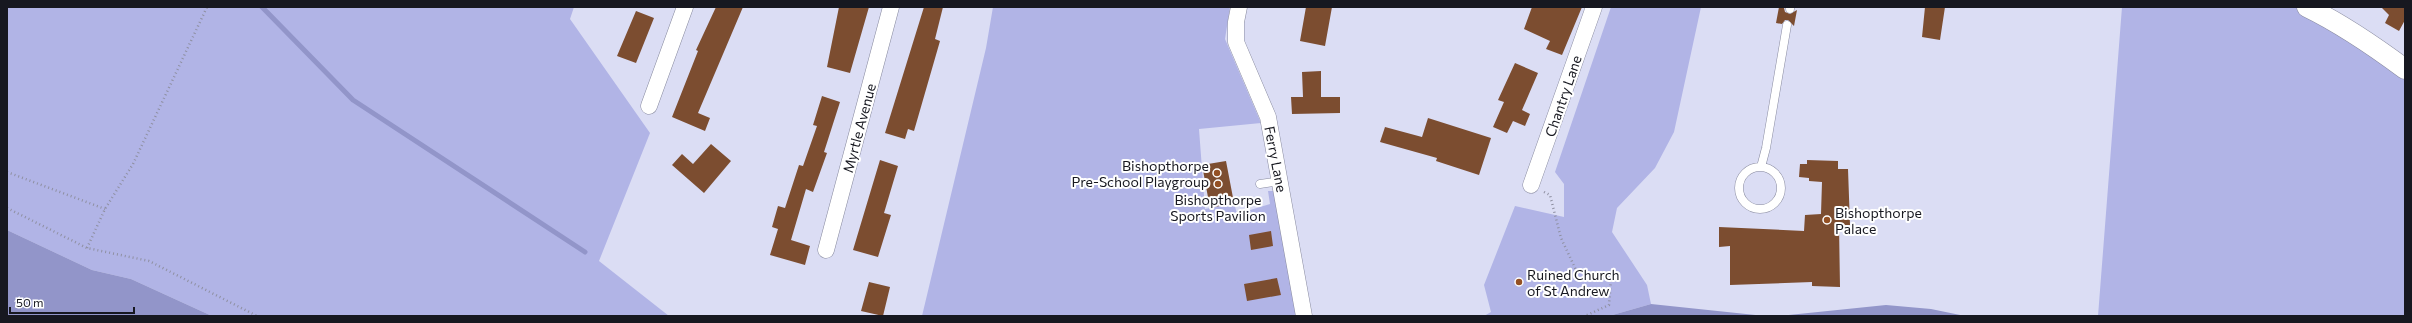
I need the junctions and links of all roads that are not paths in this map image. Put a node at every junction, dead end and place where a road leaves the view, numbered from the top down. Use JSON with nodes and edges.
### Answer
{"nodes":[{"id":1,"x":685,"y":7,"type":"edge"},
{"id":2,"x":892,"y":7,"type":"edge"},
{"id":3,"x":1239,"y":7,"type":"edge"},
{"id":4,"x":1594,"y":7,"type":"edge"},
{"id":5,"x":2307,"y":7,"type":"edge"},
{"id":6,"x":1787,"y":25,"type":"dead end"},
{"id":7,"x":2405,"y":69,"type":"edge"},
{"id":8,"x":649,"y":106,"type":"dead end"},
{"id":9,"x":1761,"y":167,"type":"junction"},
{"id":10,"x":1280,"y":181,"type":"junction"},
{"id":11,"x":1260,"y":184,"type":"dead end"},
{"id":12,"x":1532,"y":185,"type":"road end"},
{"id":13,"x":826,"y":250,"type":"dead end"},
{"id":14,"x":1304,"y":316,"type":"edge"}],
"edges":[{"from":1,"to":8,"type":"street"},
{"from":2,"to":13,"type":"street","name":"Myrtle Avenue"},
{"from":3,"to":10,"type":"street","name":"Ferry Lane"},
{"from":4,"to":12,"type":"street","name":"Chantry Lane"},
{"from":5,"to":7,"type":"street"},
{"from":6,"to":9,"type":"lane"},
{"from":9,"to":9,"type":"lane"},
{"from":10,"to":11,"type":"lane"},
{"from":10,"to":14,"type":"street","name":"Ferry Lane"}]}
